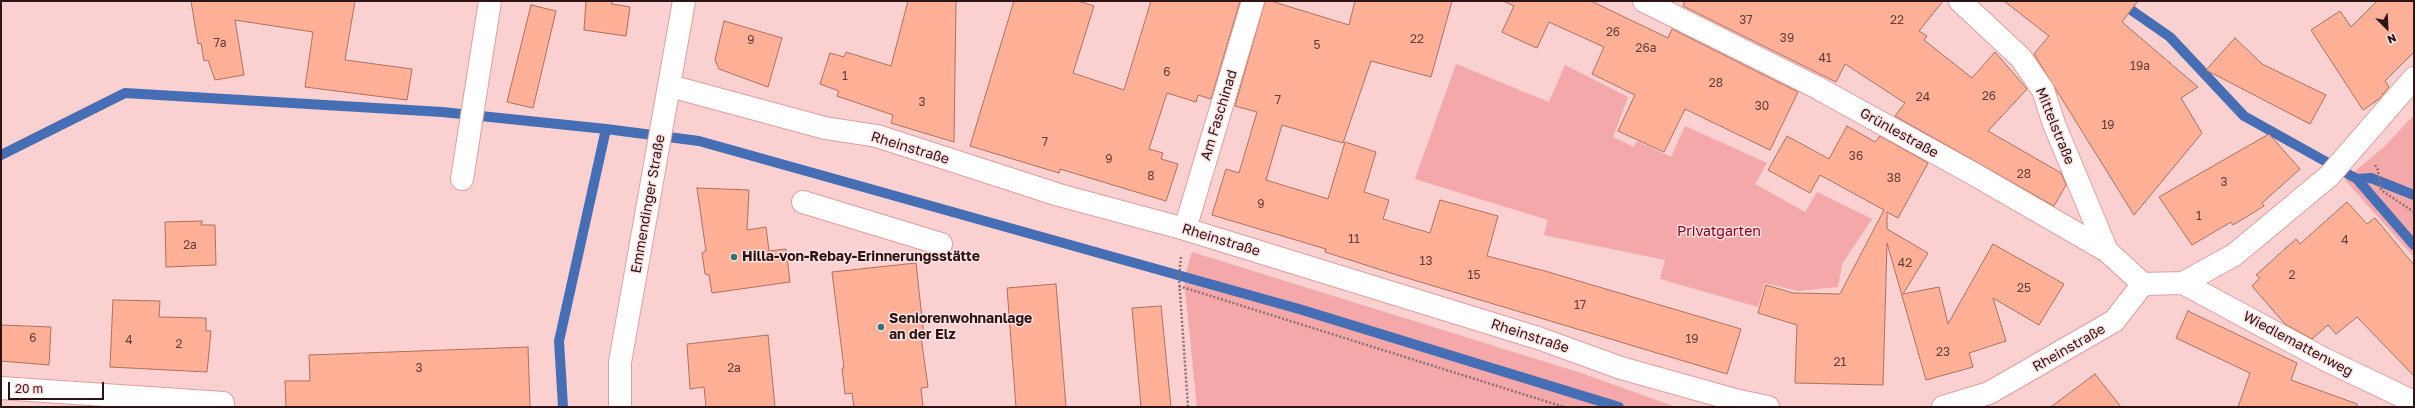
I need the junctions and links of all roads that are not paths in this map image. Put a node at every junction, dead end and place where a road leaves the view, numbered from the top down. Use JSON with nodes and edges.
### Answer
{"nodes":[{"id":1,"x":490,"y":1,"type":"edge"},
{"id":2,"x":684,"y":1,"type":"edge"},
{"id":3,"x":1253,"y":1,"type":"edge"},
{"id":4,"x":1644,"y":1,"type":"edge"},
{"id":5,"x":1960,"y":1,"type":"edge"},
{"id":6,"x":2414,"y":78,"type":"edge"},
{"id":7,"x":670,"y":86,"type":"junction"},
{"id":8,"x":462,"y":179,"type":"dead end"},
{"id":9,"x":803,"y":202,"type":"dead end"},
{"id":10,"x":1185,"y":229,"type":"junction"},
{"id":11,"x":941,"y":244,"type":"dead end"},
{"id":12,"x":2107,"y":251,"type":"junction"},
{"id":13,"x":2183,"y":283,"type":"junction"},
{"id":14,"x":2143,"y":284,"type":"junction"},
{"id":15,"x":1,"y":388,"type":"edge"},
{"id":16,"x":2414,"y":402,"type":"edge"},
{"id":17,"x":223,"y":403,"type":"dead end"},
{"id":18,"x":620,"y":407,"type":"edge"},
{"id":19,"x":1768,"y":407,"type":"edge"},
{"id":20,"x":1943,"y":407,"type":"edge"}],
"edges":[{"from":1,"to":8,"type":"street"},
{"from":2,"to":7,"type":"street","name":"Emmendinger Straße"},
{"from":3,"to":10,"type":"street","name":"Am Faschinad"},
{"from":4,"to":12,"type":"street","name":"Grünlestraße"},
{"from":5,"to":12,"type":"street","name":"Mittelstraße"},
{"from":6,"to":13,"type":"street"},
{"from":7,"to":10,"type":"street","name":"Rheinstraße"},
{"from":7,"to":18,"type":"street","name":"Emmendinger Straße"},
{"from":9,"to":11,"type":"street"},
{"from":10,"to":19,"type":"street","name":"Rheinstraße"},
{"from":12,"to":14,"type":"street","name":"Grünlestraße"},
{"from":13,"to":14,"type":"street"},
{"from":13,"to":16,"type":"street","name":"Wiedlemattenweg"},
{"from":14,"to":20,"type":"street","name":"Rheinstraße"},
{"from":15,"to":17,"type":"street"}]}
